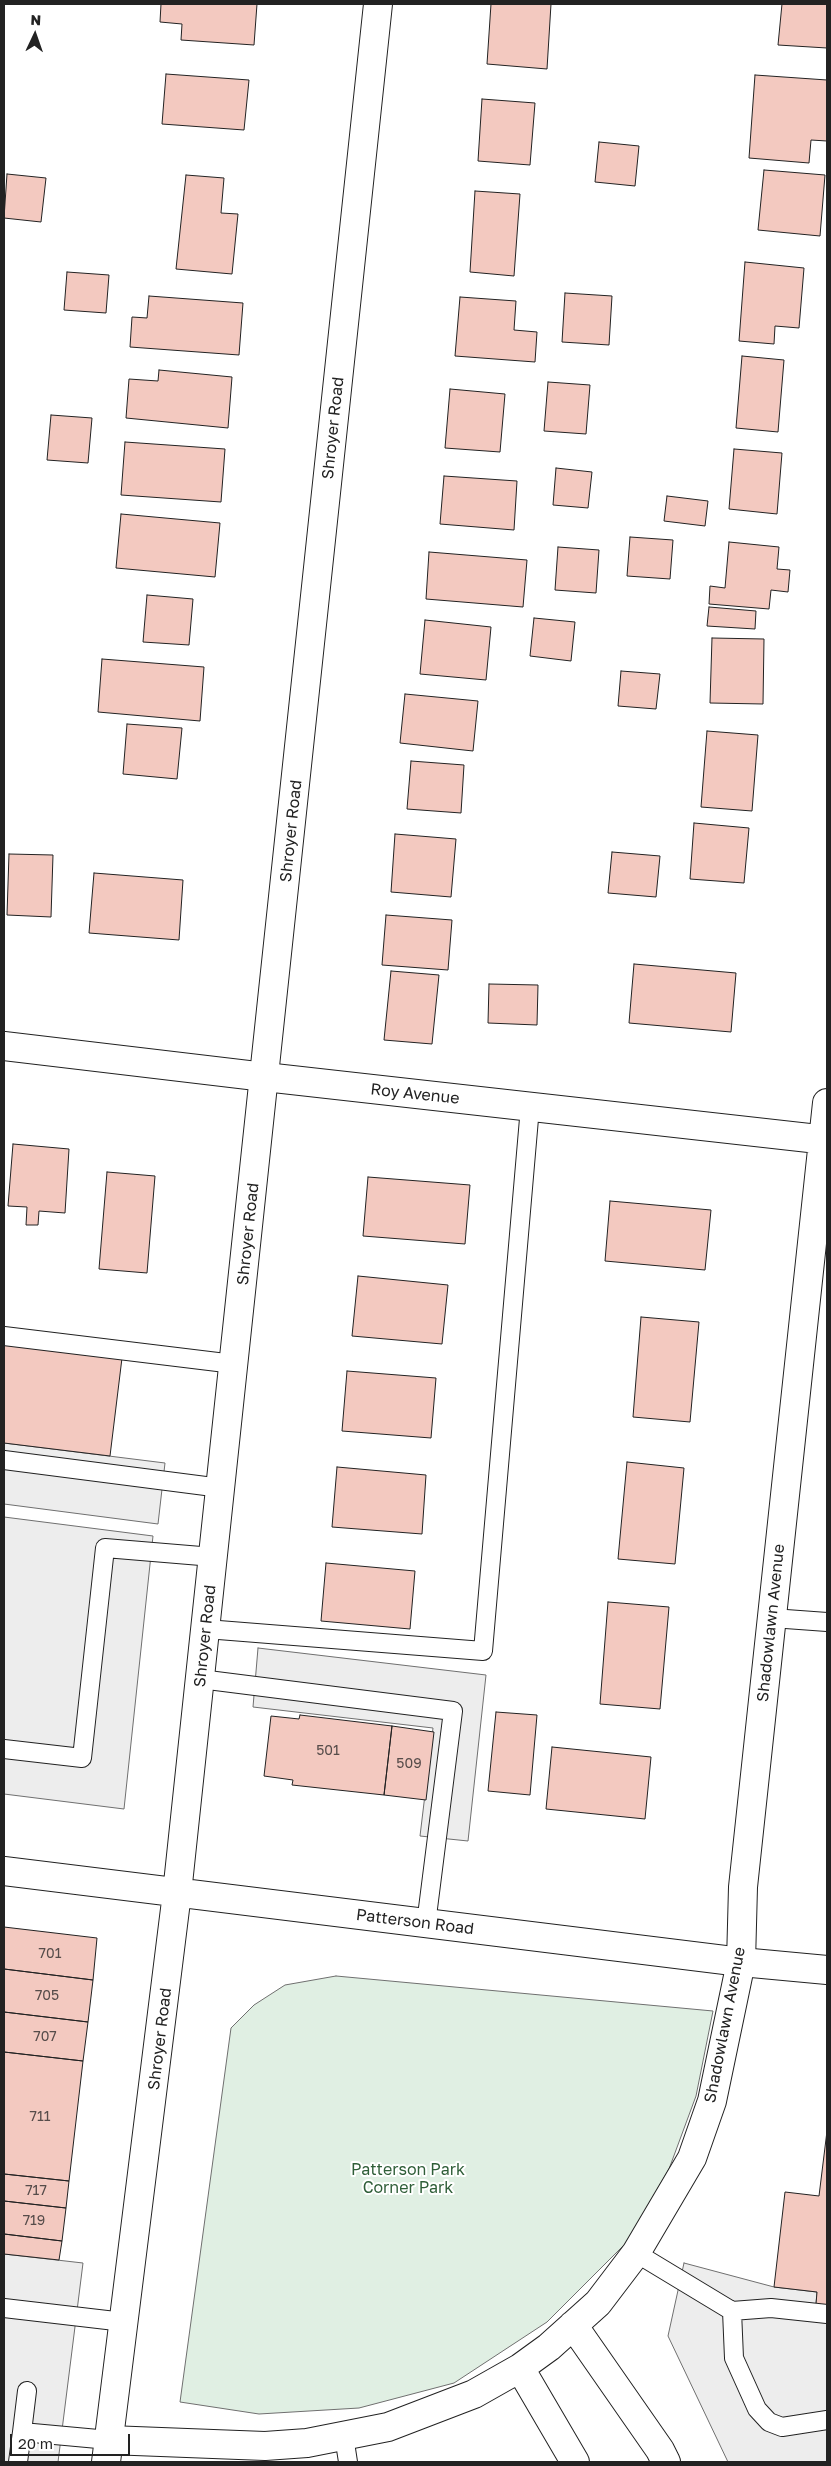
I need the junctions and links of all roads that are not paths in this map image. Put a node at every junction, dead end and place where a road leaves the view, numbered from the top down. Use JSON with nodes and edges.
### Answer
{"nodes":[{"id":1,"x":378,"y":4,"type":"edge"},
{"id":2,"x":4,"y":1046,"type":"edge"},
{"id":3,"x":265,"y":1077,"type":"junction"},
{"id":4,"x":827,"y":1103,"type":"edge"},
{"id":5,"x":530,"y":1106,"type":"junction"},
{"id":6,"x":825,"y":1140,"type":"edge"},
{"id":7,"x":4,"y":1336,"type":"edge"},
{"id":8,"x":234,"y":1364,"type":"junction"},
{"id":9,"x":4,"y":1460,"type":"edge"},
{"id":10,"x":221,"y":1488,"type":"junction"},
{"id":11,"x":213,"y":1557,"type":"junction"},
{"id":12,"x":772,"y":1618,"type":"junction"},
{"id":13,"x":827,"y":1622,"type":"edge"},
{"id":14,"x":206,"y":1629,"type":"junction"},
{"id":15,"x":200,"y":1679,"type":"junction"},
{"id":16,"x":4,"y":1748,"type":"edge"},
{"id":17,"x":4,"y":1871,"type":"edge"},
{"id":18,"x":177,"y":1893,"type":"junction"},
{"id":19,"x":426,"y":1924,"type":"junction"},
{"id":20,"x":741,"y":1962,"type":"junction"},
{"id":21,"x":827,"y":1970,"type":"edge"},
{"id":22,"x":636,"y":2253,"type":"junction"},
{"id":23,"x":4,"y":2308,"type":"edge"},
{"id":24,"x":732,"y":2311,"type":"junction"},
{"id":25,"x":827,"y":2314,"type":"edge"},
{"id":26,"x":124,"y":2322,"type":"junction"},
{"id":27,"x":573,"y":2325,"type":"junction"},
{"id":28,"x":520,"y":2368,"type":"junction"},
{"id":29,"x":27,"y":2391,"type":"dead end"},
{"id":30,"x":827,"y":2420,"type":"edge"},
{"id":31,"x":22,"y":2432,"type":"junction"},
{"id":32,"x":344,"y":2436,"type":"junction"},
{"id":33,"x":108,"y":2451,"type":"edge"},
{"id":34,"x":18,"y":2462,"type":"edge"},
{"id":35,"x":348,"y":2462,"type":"edge"},
{"id":36,"x":575,"y":2462,"type":"edge"},
{"id":37,"x":666,"y":2462,"type":"edge"}],
"edges":[{"from":1,"to":3,"type":"main road","name":"Shroyer Road"},
{"from":2,"to":3,"type":"main road","name":"Roy Avenue"},
{"from":3,"to":5,"type":"main road","name":"Roy Avenue"},
{"from":3,"to":8,"type":"main road","name":"Shroyer Road"},
{"from":4,"to":6,"type":"main road","name":"Shadowlawn Avenue"},
{"from":5,"to":6,"type":"main road","name":"Roy Avenue"},
{"from":5,"to":14,"type":"lane"},
{"from":6,"to":12,"type":"main road","name":"Shadowlawn Avenue"},
{"from":7,"to":8,"type":"lane"},
{"from":8,"to":10,"type":"main road","name":"Shroyer Road"},
{"from":9,"to":10,"type":"lane"},
{"from":10,"to":11,"type":"main road","name":"Shroyer Road"},
{"from":11,"to":14,"type":"main road","name":"Shroyer Road"},
{"from":11,"to":16,"type":"lane"},
{"from":12,"to":13,"type":"lane"},
{"from":12,"to":20,"type":"main road","name":"Shadowlawn Avenue"},
{"from":14,"to":15,"type":"main road","name":"Shroyer Road"},
{"from":15,"to":18,"type":"main road","name":"Shroyer Road"},
{"from":15,"to":19,"type":"lane"},
{"from":17,"to":18,"type":"main road","name":"Patterson Road"},
{"from":18,"to":19,"type":"main road","name":"Patterson Road"},
{"from":18,"to":26,"type":"main road","name":"Shroyer Road"},
{"from":19,"to":20,"type":"main road","name":"Patterson Road"},
{"from":20,"to":21,"type":"main road","name":"Patterson Road"},
{"from":20,"to":22,"type":"main road","name":"Shadowlawn Avenue"},
{"from":22,"to":24,"type":"lane"},
{"from":22,"to":27,"type":"main road","name":"Shadowlawn Avenue"},
{"from":23,"to":26,"type":"lane"},
{"from":24,"to":25,"type":"lane"},
{"from":24,"to":30,"type":"lane"},
{"from":26,"to":33,"type":"main road","name":"Shroyer Road"},
{"from":27,"to":28,"type":"main road","name":"Shadowlawn Avenue"},
{"from":27,"to":37,"type":"main road"},
{"from":28,"to":32,"type":"main road","name":"Shadowlawn Avenue"},
{"from":28,"to":36,"type":"main road"},
{"from":29,"to":31,"type":"lane"},
{"from":31,"to":33,"type":"lane"},
{"from":31,"to":34,"type":"lane"},
{"from":32,"to":33,"type":"main road","name":"Shadowlawn Avenue"},
{"from":32,"to":35,"type":"lane"}]}
